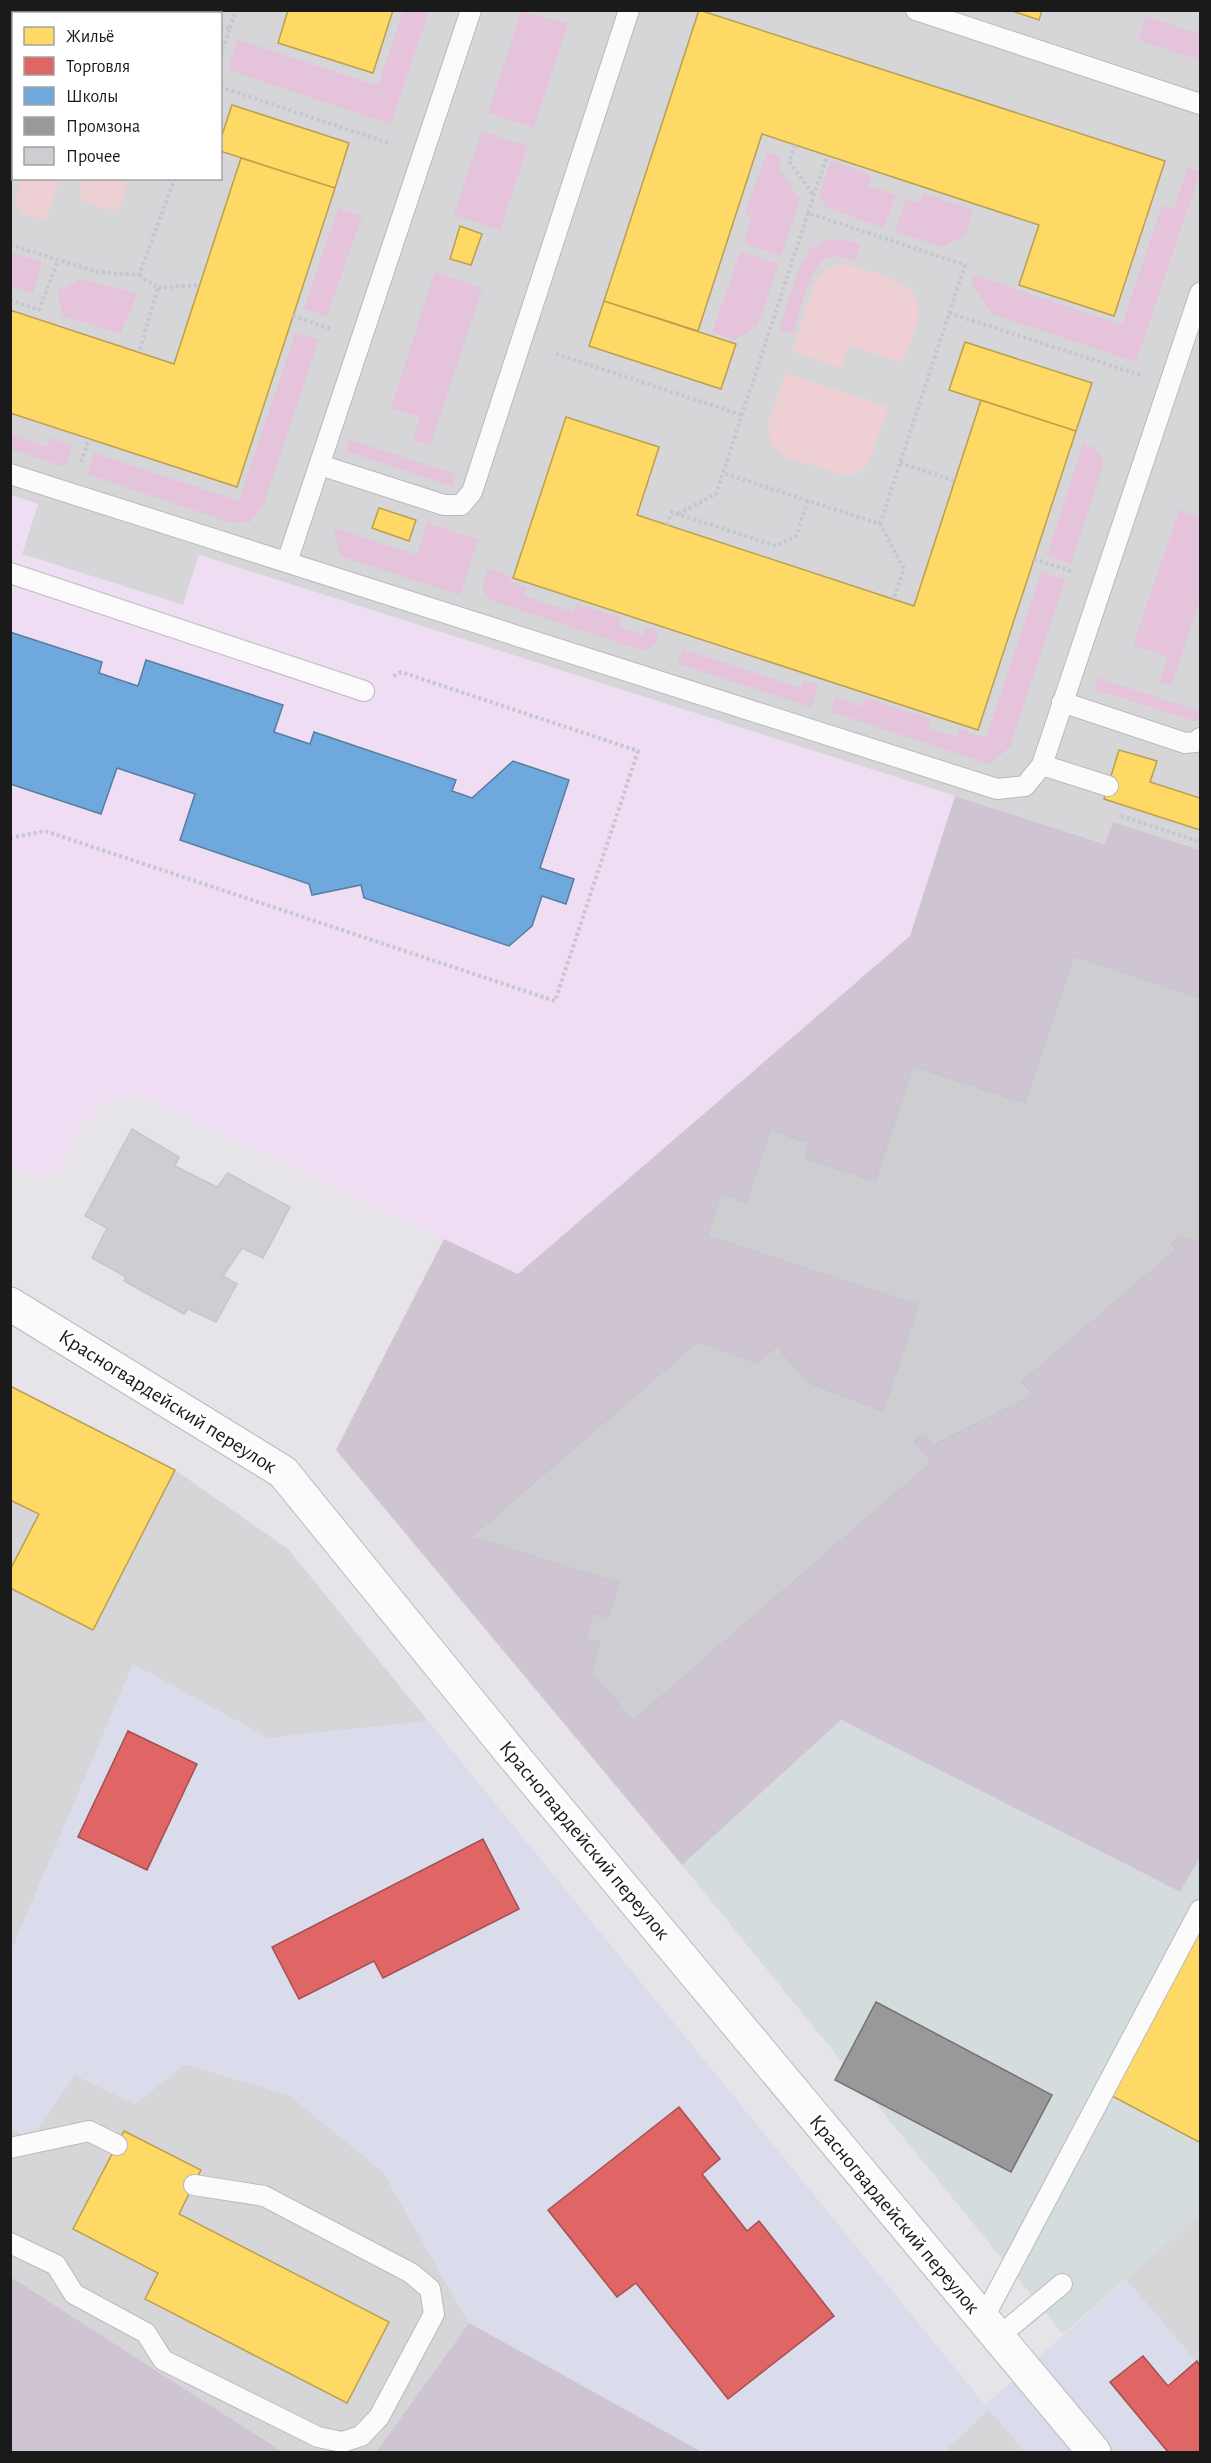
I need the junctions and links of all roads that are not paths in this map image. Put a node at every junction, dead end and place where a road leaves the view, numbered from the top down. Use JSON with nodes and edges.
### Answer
{"nodes":[{"id":1,"x":471,"y":10,"type":"edge"},
{"id":2,"x":629,"y":10,"type":"edge"},
{"id":3,"x":925,"y":12,"type":"edge"},
{"id":4,"x":1200,"y":104,"type":"edge"},
{"id":5,"x":1200,"y":293,"type":"edge"},
{"id":6,"x":320,"y":465,"type":"junction"},
{"id":7,"x":10,"y":474,"type":"edge"},
{"id":8,"x":287,"y":562,"type":"junction"},
{"id":9,"x":10,"y":573,"type":"edge"},
{"id":10,"x":364,"y":690,"type":"road end"},
{"id":11,"x":1062,"y":702,"type":"junction"},
{"id":12,"x":1200,"y":738,"type":"edge"},
{"id":13,"x":1041,"y":765,"type":"junction"},
{"id":14,"x":1108,"y":786,"type":"dead end"},
{"id":15,"x":10,"y":1304,"type":"edge"},
{"id":16,"x":1200,"y":1910,"type":"edge"},
{"id":17,"x":117,"y":2145,"type":"dead end"},
{"id":18,"x":10,"y":2148,"type":"edge"},
{"id":19,"x":194,"y":2185,"type":"dead end"},
{"id":20,"x":10,"y":2243,"type":"edge"},
{"id":21,"x":1062,"y":2284,"type":"dead end"},
{"id":22,"x":991,"y":2328,"type":"junction"},
{"id":23,"x":1094,"y":2452,"type":"edge"}],
"edges":[{"from":1,"to":6,"type":"lane"},
{"from":2,"to":6,"type":"lane"},
{"from":3,"to":4,"type":"lane"},
{"from":5,"to":11,"type":"lane"},
{"from":6,"to":8,"type":"lane"},
{"from":7,"to":8,"type":"lane"},
{"from":8,"to":13,"type":"lane"},
{"from":9,"to":10,"type":"lane"},
{"from":11,"to":12,"type":"lane"},
{"from":11,"to":13,"type":"lane"},
{"from":13,"to":14,"type":"lane"},
{"from":15,"to":22,"type":"street","name":"Красногвардейский переулок"},
{"from":16,"to":22,"type":"lane"},
{"from":17,"to":18,"type":"lane"},
{"from":19,"to":20,"type":"lane"},
{"from":21,"to":22,"type":"lane"},
{"from":22,"to":23,"type":"street","name":"Красногвардейский переулок"}]}
